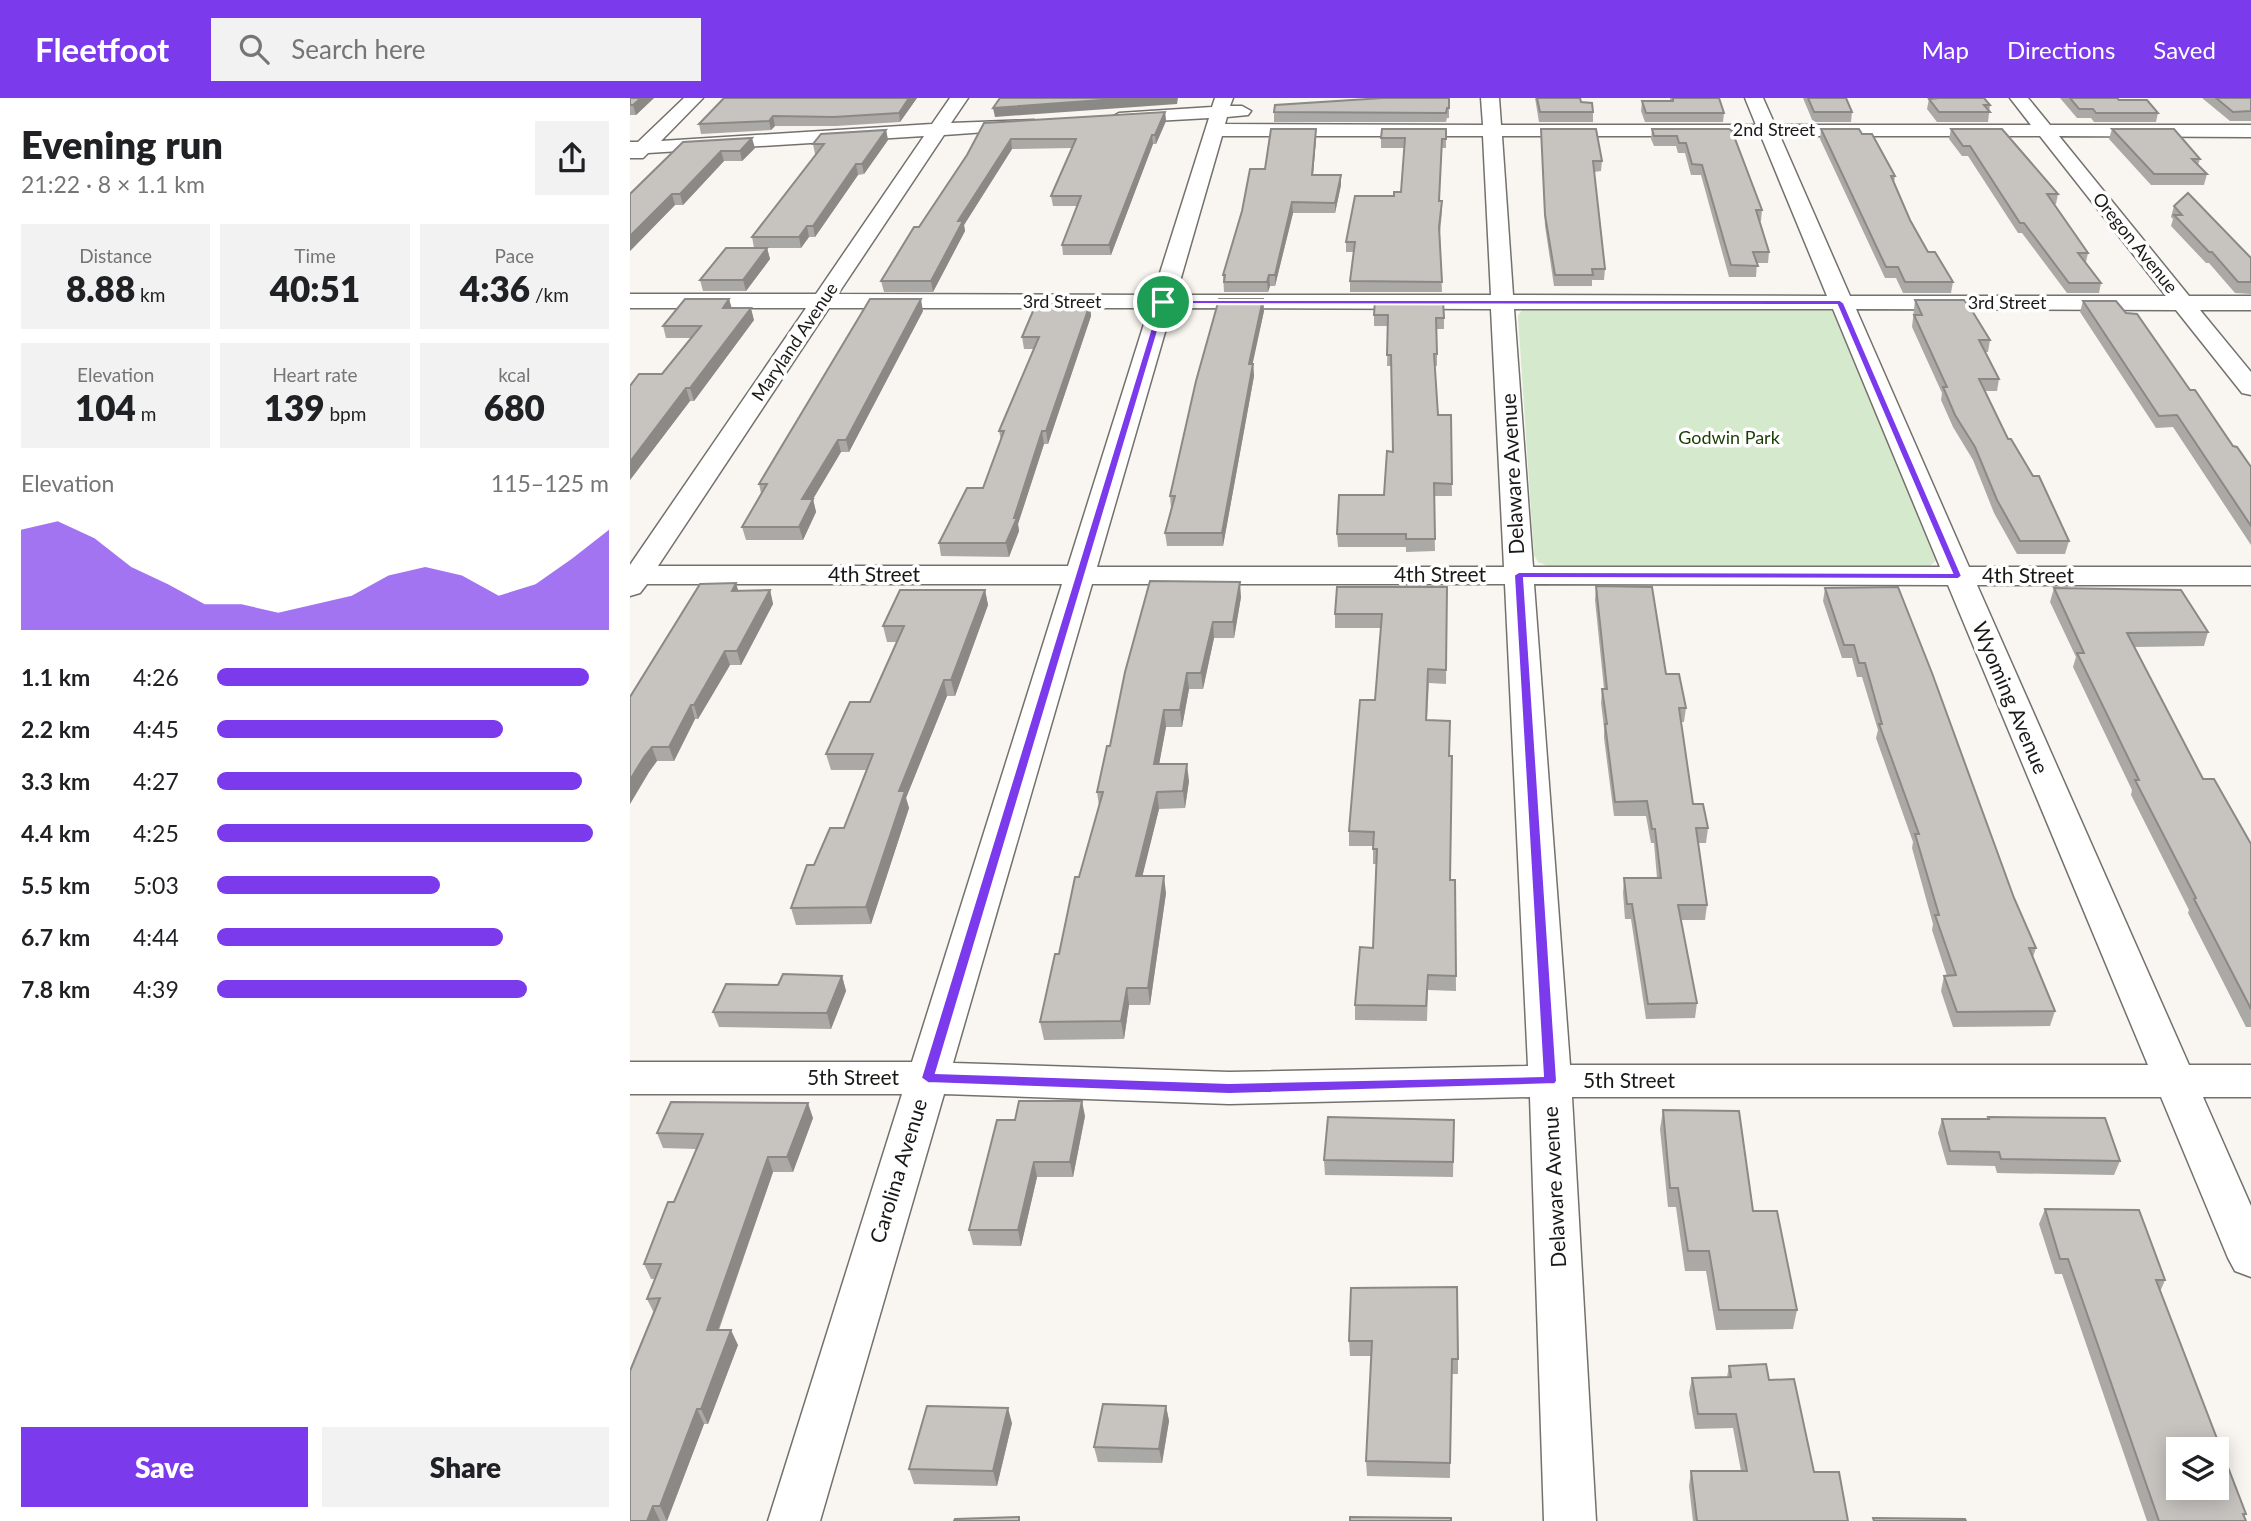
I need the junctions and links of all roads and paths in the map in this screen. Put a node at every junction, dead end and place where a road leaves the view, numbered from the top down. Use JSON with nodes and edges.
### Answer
{"nodes":[{"id":1,"x":694,"y":98,"type":"edge"},
{"id":2,"x":959,"y":98,"type":"edge"},
{"id":3,"x":1754,"y":98,"type":"edge"},
{"id":4,"x":2019,"y":98,"type":"edge"},
{"id":5,"x":1264,"y":109,"type":"dead end"},
{"id":6,"x":1219,"y":113,"type":"edge"},
{"id":7,"x":1491,"y":114,"type":"edge"},
{"id":8,"x":1097,"y":120,"type":"edge"},
{"id":9,"x":1042,"y":123,"type":"edge"},
{"id":10,"x":937,"y":130,"type":"junction"},
{"id":11,"x":1768,"y":130,"type":"junction"},
{"id":12,"x":2045,"y":131,"type":"junction"},
{"id":13,"x":2251,"y":131,"type":"edge"},
{"id":14,"x":634,"y":152,"type":"edge"},
{"id":15,"x":630,"y":301,"type":"edge"},
{"id":16,"x":822,"y":302,"type":"junction"},
{"id":17,"x":1163,"y":302,"type":"junction"},
{"id":18,"x":1504,"y":302,"type":"junction"},
{"id":19,"x":1840,"y":303,"type":"junction"},
{"id":20,"x":2183,"y":303,"type":"junction"},
{"id":21,"x":2251,"y":303,"type":"edge"},
{"id":22,"x":2251,"y":388,"type":"edge"},
{"id":23,"x":1079,"y":574,"type":"junction"},
{"id":24,"x":1519,"y":575,"type":"junction"},
{"id":25,"x":1958,"y":576,"type":"junction"},
{"id":26,"x":2251,"y":576,"type":"edge"},
{"id":27,"x":633,"y":579,"type":"edge"},
{"id":28,"x":630,"y":1078,"type":"edge"},
{"id":29,"x":928,"y":1078,"type":"junction"},
{"id":30,"x":1550,"y":1081,"type":"junction"},
{"id":31,"x":2176,"y":1081,"type":"junction"},
{"id":32,"x":2251,"y":1081,"type":"edge"},
{"id":33,"x":2251,"y":1258,"type":"edge"},
{"id":34,"x":794,"y":1521,"type":"edge"},
{"id":35,"x":1570,"y":1521,"type":"edge"}],
"edges":[{"from":1,"to":14,"type":"street"},
{"from":2,"to":10,"type":"street","name":"Maryland Avenue"},
{"from":3,"to":11,"type":"street","name":"Wyoming Avenue"},
{"from":4,"to":12,"type":"street","name":"Oregon Avenue"},
{"from":5,"to":6,"type":"street"},
{"from":6,"to":7,"type":"street","name":"2nd Street"},
{"from":6,"to":8,"type":"street"},
{"from":6,"to":17,"type":"street","name":"Carolina Avenue"},
{"from":7,"to":11,"type":"street","name":"2nd Street"},
{"from":7,"to":18,"type":"street","name":"Delaware Avenue"},
{"from":9,"to":10,"type":"street"},
{"from":10,"to":14,"type":"street"},
{"from":10,"to":16,"type":"street","name":"Maryland Avenue"},
{"from":11,"to":12,"type":"street","name":"2nd Street"},
{"from":11,"to":19,"type":"street","name":"Wyoming Avenue"},
{"from":12,"to":13,"type":"street","name":"2nd Street"},
{"from":12,"to":20,"type":"street","name":"Oregon Avenue"},
{"from":15,"to":16,"type":"street","name":"3rd Street"},
{"from":16,"to":17,"type":"street","name":"3rd Street"},
{"from":16,"to":27,"type":"street","name":"Maryland Avenue"},
{"from":17,"to":18,"type":"street","name":"3rd Street"},
{"from":17,"to":23,"type":"street","name":"Carolina Avenue"},
{"from":18,"to":19,"type":"street","name":"3rd Street"},
{"from":18,"to":24,"type":"street","name":"Delaware Avenue"},
{"from":19,"to":20,"type":"street","name":"3rd Street"},
{"from":19,"to":25,"type":"street","name":"Wyoming Avenue"},
{"from":20,"to":21,"type":"street","name":"3rd Street"},
{"from":20,"to":22,"type":"street","name":"Oregon Avenue"},
{"from":23,"to":24,"type":"street","name":"4th Street"},
{"from":23,"to":27,"type":"street","name":"4th Street"},
{"from":23,"to":29,"type":"street","name":"Carolina Avenue"},
{"from":24,"to":25,"type":"street","name":"4th Street"},
{"from":24,"to":30,"type":"street","name":"Delaware Avenue"},
{"from":25,"to":26,"type":"street","name":"4th Street"},
{"from":25,"to":31,"type":"street","name":"Wyoming Avenue"},
{"from":28,"to":29,"type":"street","name":"5th Street"},
{"from":29,"to":30,"type":"street","name":"5th Street"},
{"from":29,"to":34,"type":"street","name":"Carolina Avenue"},
{"from":30,"to":31,"type":"street","name":"5th Street"},
{"from":30,"to":35,"type":"street","name":"Delaware Avenue"},
{"from":31,"to":32,"type":"street","name":"5th Street"},
{"from":31,"to":33,"type":"street","name":"Wyoming Avenue"}]}
